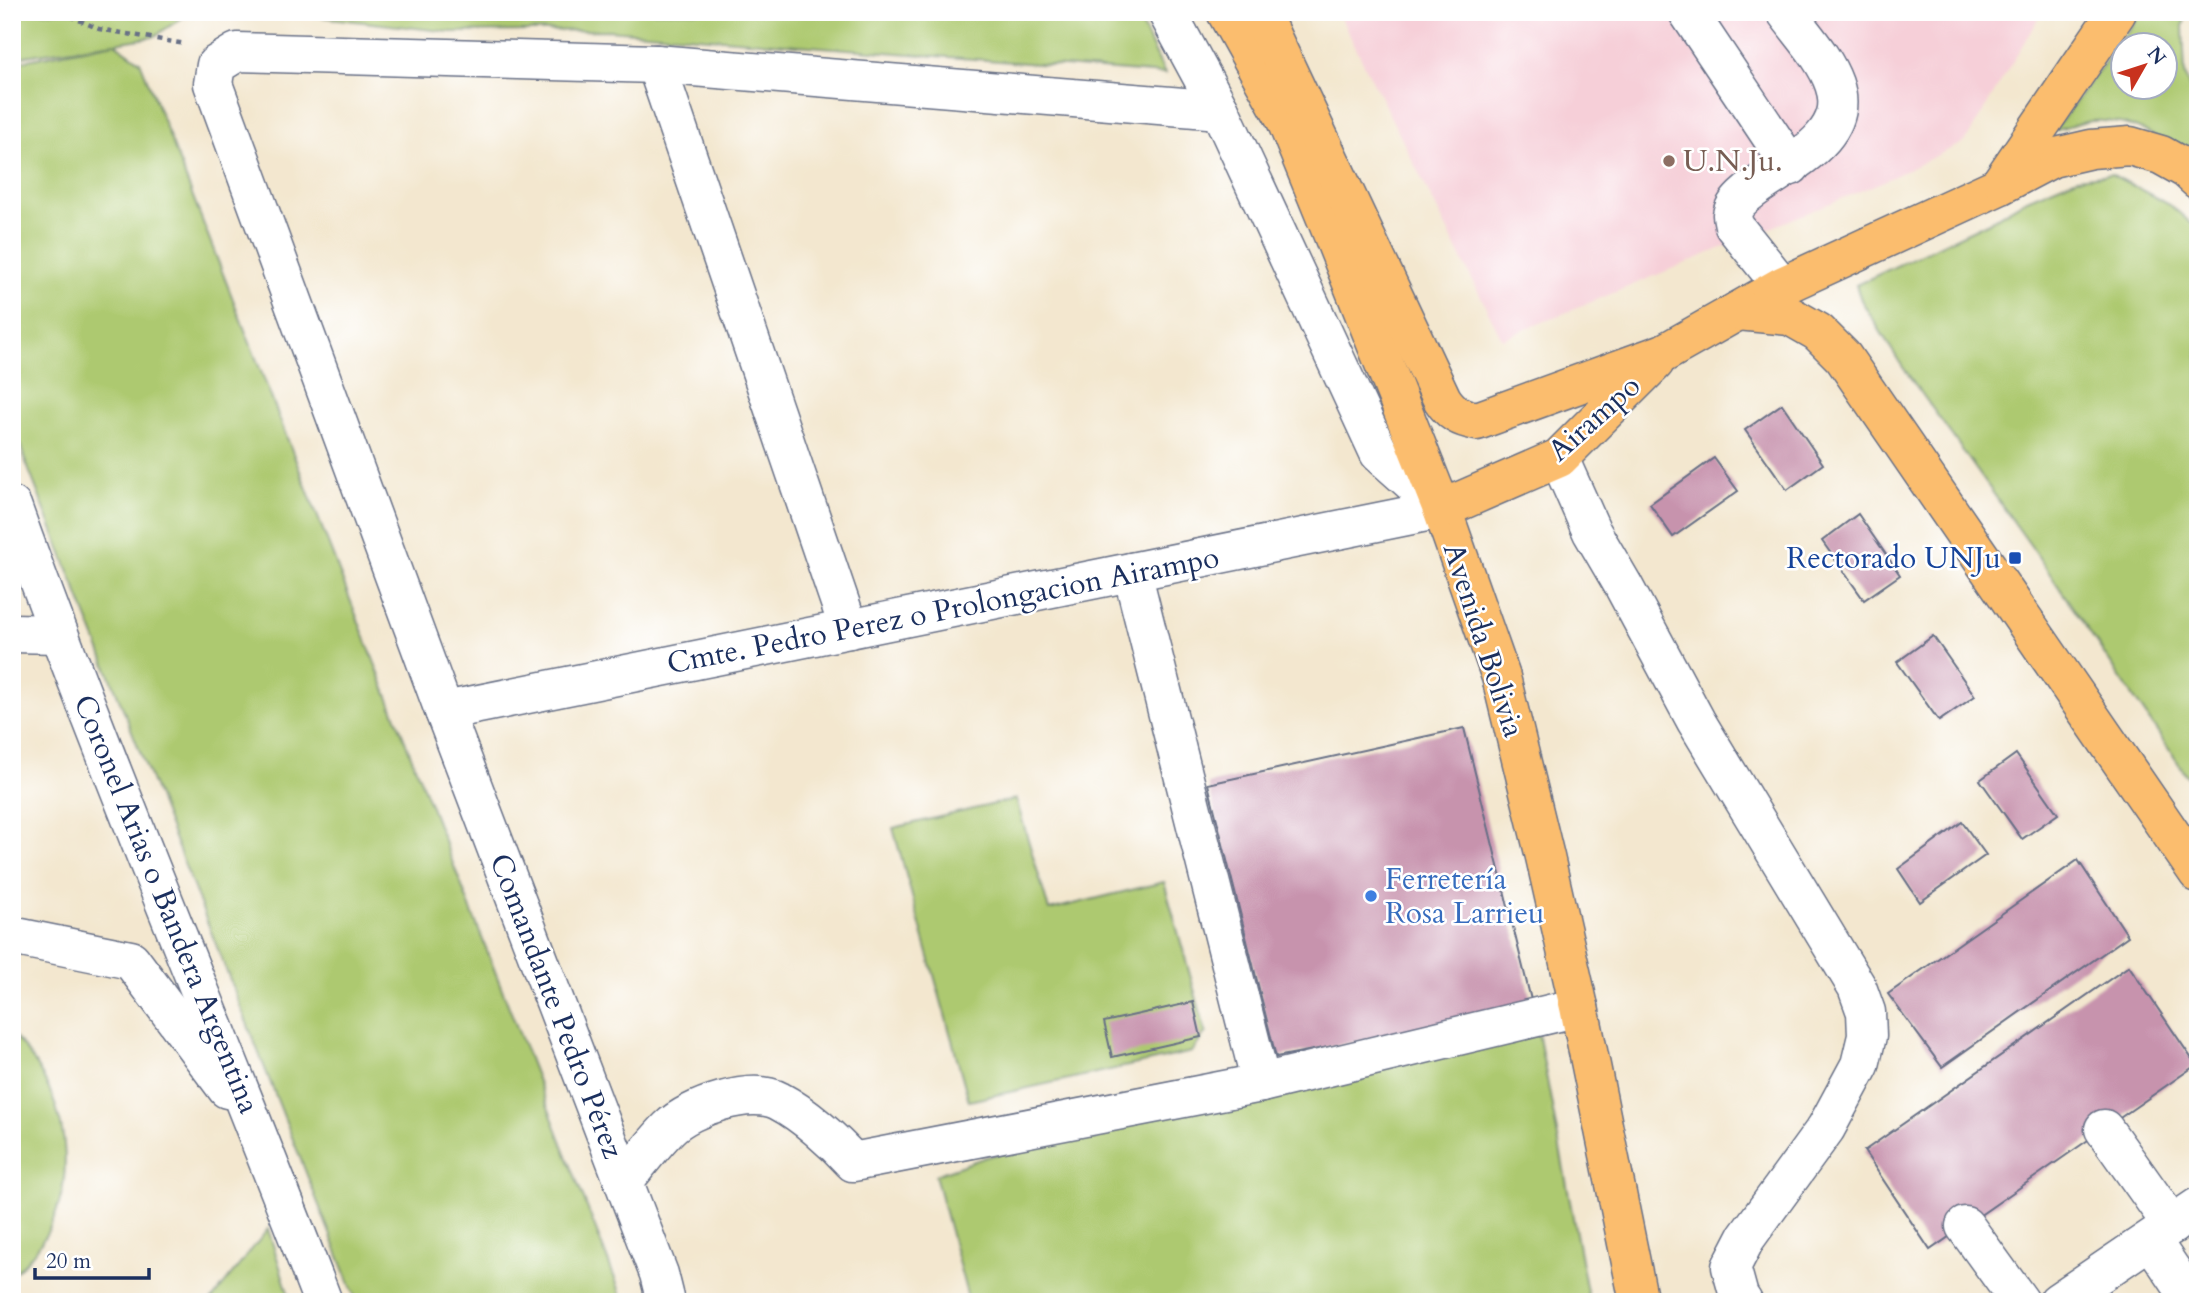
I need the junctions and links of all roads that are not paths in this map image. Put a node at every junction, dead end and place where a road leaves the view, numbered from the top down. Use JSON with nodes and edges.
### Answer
{"nodes":[{"id":1,"x":1167,"y":12,"type":"edge"},
{"id":2,"x":1226,"y":12,"type":"edge"},
{"id":3,"x":1260,"y":12,"type":"edge"},
{"id":4,"x":1688,"y":12,"type":"edge"},
{"id":5,"x":1786,"y":12,"type":"edge"},
{"id":6,"x":2117,"y":12,"type":"edge"},
{"id":7,"x":656,"y":64,"type":"junction"},
{"id":8,"x":1220,"y":110,"type":"junction"},
{"id":9,"x":1791,"y":166,"type":"junction"},
{"id":10,"x":2198,"y":180,"type":"edge"},
{"id":11,"x":1999,"y":186,"type":"junction"},
{"id":12,"x":1782,"y":286,"type":"junction"},
{"id":13,"x":1738,"y":312,"type":"junction"},
{"id":14,"x":1664,"y":353,"type":"junction"},
{"id":15,"x":1559,"y":458,"type":"junction"},
{"id":16,"x":12,"y":506,"type":"edge"},
{"id":17,"x":1442,"y":509,"type":"junction"},
{"id":18,"x":1132,"y":572,"type":"junction"},
{"id":19,"x":849,"y":629,"type":"junction"},
{"id":20,"x":12,"y":633,"type":"edge"},
{"id":21,"x":58,"y":634,"type":"junction"},
{"id":22,"x":444,"y":711,"type":"junction"},
{"id":23,"x":2193,"y":854,"type":"edge"},
{"id":24,"x":12,"y":936,"type":"edge"},
{"id":25,"x":1579,"y":1007,"type":"junction"},
{"id":26,"x":1261,"y":1083,"type":"junction"},
{"id":27,"x":256,"y":1126,"type":"junction"},
{"id":28,"x":2104,"y":1129,"type":"dead end"},
{"id":29,"x":624,"y":1181,"type":"junction"},
{"id":30,"x":2174,"y":1224,"type":"edge"},
{"id":31,"x":1965,"y":1226,"type":"dead end"},
{"id":32,"x":323,"y":1302,"type":"edge"},
{"id":33,"x":666,"y":1302,"type":"edge"},
{"id":34,"x":1639,"y":1302,"type":"edge"},
{"id":35,"x":1743,"y":1302,"type":"edge"},
{"id":36,"x":2020,"y":1302,"type":"edge"},
{"id":37,"x":2058,"y":1302,"type":"edge"},
{"id":38,"x":2193,"y":1302,"type":"edge"}],
"edges":[{"from":1,"to":8,"type":"street"},
{"from":2,"to":17,"type":"main road","name":"Avenida Bolivia"},
{"from":3,"to":14,"type":"main road","name":"Airampo"},
{"from":4,"to":9,"type":"street"},
{"from":5,"to":9,"type":"street"},
{"from":6,"to":11,"type":"main road"},
{"from":7,"to":8,"type":"street"},
{"from":7,"to":19,"type":"street"},
{"from":7,"to":22,"type":"street","name":"Comandante Pedro Pérez"},
{"from":8,"to":17,"type":"street"},
{"from":9,"to":12,"type":"street"},
{"from":10,"to":11,"type":"main road","name":"Airampo"},
{"from":11,"to":12,"type":"main road","name":"Airampo"},
{"from":12,"to":13,"type":"main road","name":"Airampo"},
{"from":13,"to":14,"type":"main road","name":"Airampo"},
{"from":13,"to":23,"type":"main road"},
{"from":14,"to":15,"type":"main road","name":"Airampo"},
{"from":15,"to":17,"type":"main road","name":"Airampo"},
{"from":15,"to":35,"type":"street"},
{"from":16,"to":21,"type":"street","name":"Coronel Arias o Bandera Argentina"},
{"from":17,"to":18,"type":"street","name":"Cmte. Pedro Perez o Prolongacion Airampo"},
{"from":17,"to":25,"type":"main road","name":"Avenida Bolivia"},
{"from":18,"to":19,"type":"street","name":"Cmte. Pedro Perez o Prolongacion Airampo"},
{"from":18,"to":26,"type":"street"},
{"from":19,"to":22,"type":"street","name":"Cmte. Pedro Perez o Prolongacion Airampo"},
{"from":20,"to":21,"type":"street"},
{"from":21,"to":27,"type":"street","name":"Coronel Arias o Bandera Argentina"},
{"from":22,"to":29,"type":"street","name":"Comandante Pedro Pérez"},
{"from":24,"to":27,"type":"street"},
{"from":25,"to":26,"type":"street"},
{"from":25,"to":34,"type":"main road","name":"Avenida Bolivia"},
{"from":26,"to":29,"type":"street"},
{"from":27,"to":32,"type":"street","name":"Coronel Arias o Bandera Argentina"},
{"from":28,"to":30,"type":"street"},
{"from":29,"to":33,"type":"street","name":"Comandante Pedro Pérez"},
{"from":30,"to":37,"type":"street"},
{"from":30,"to":38,"type":"street"},
{"from":31,"to":36,"type":"street"}]}
